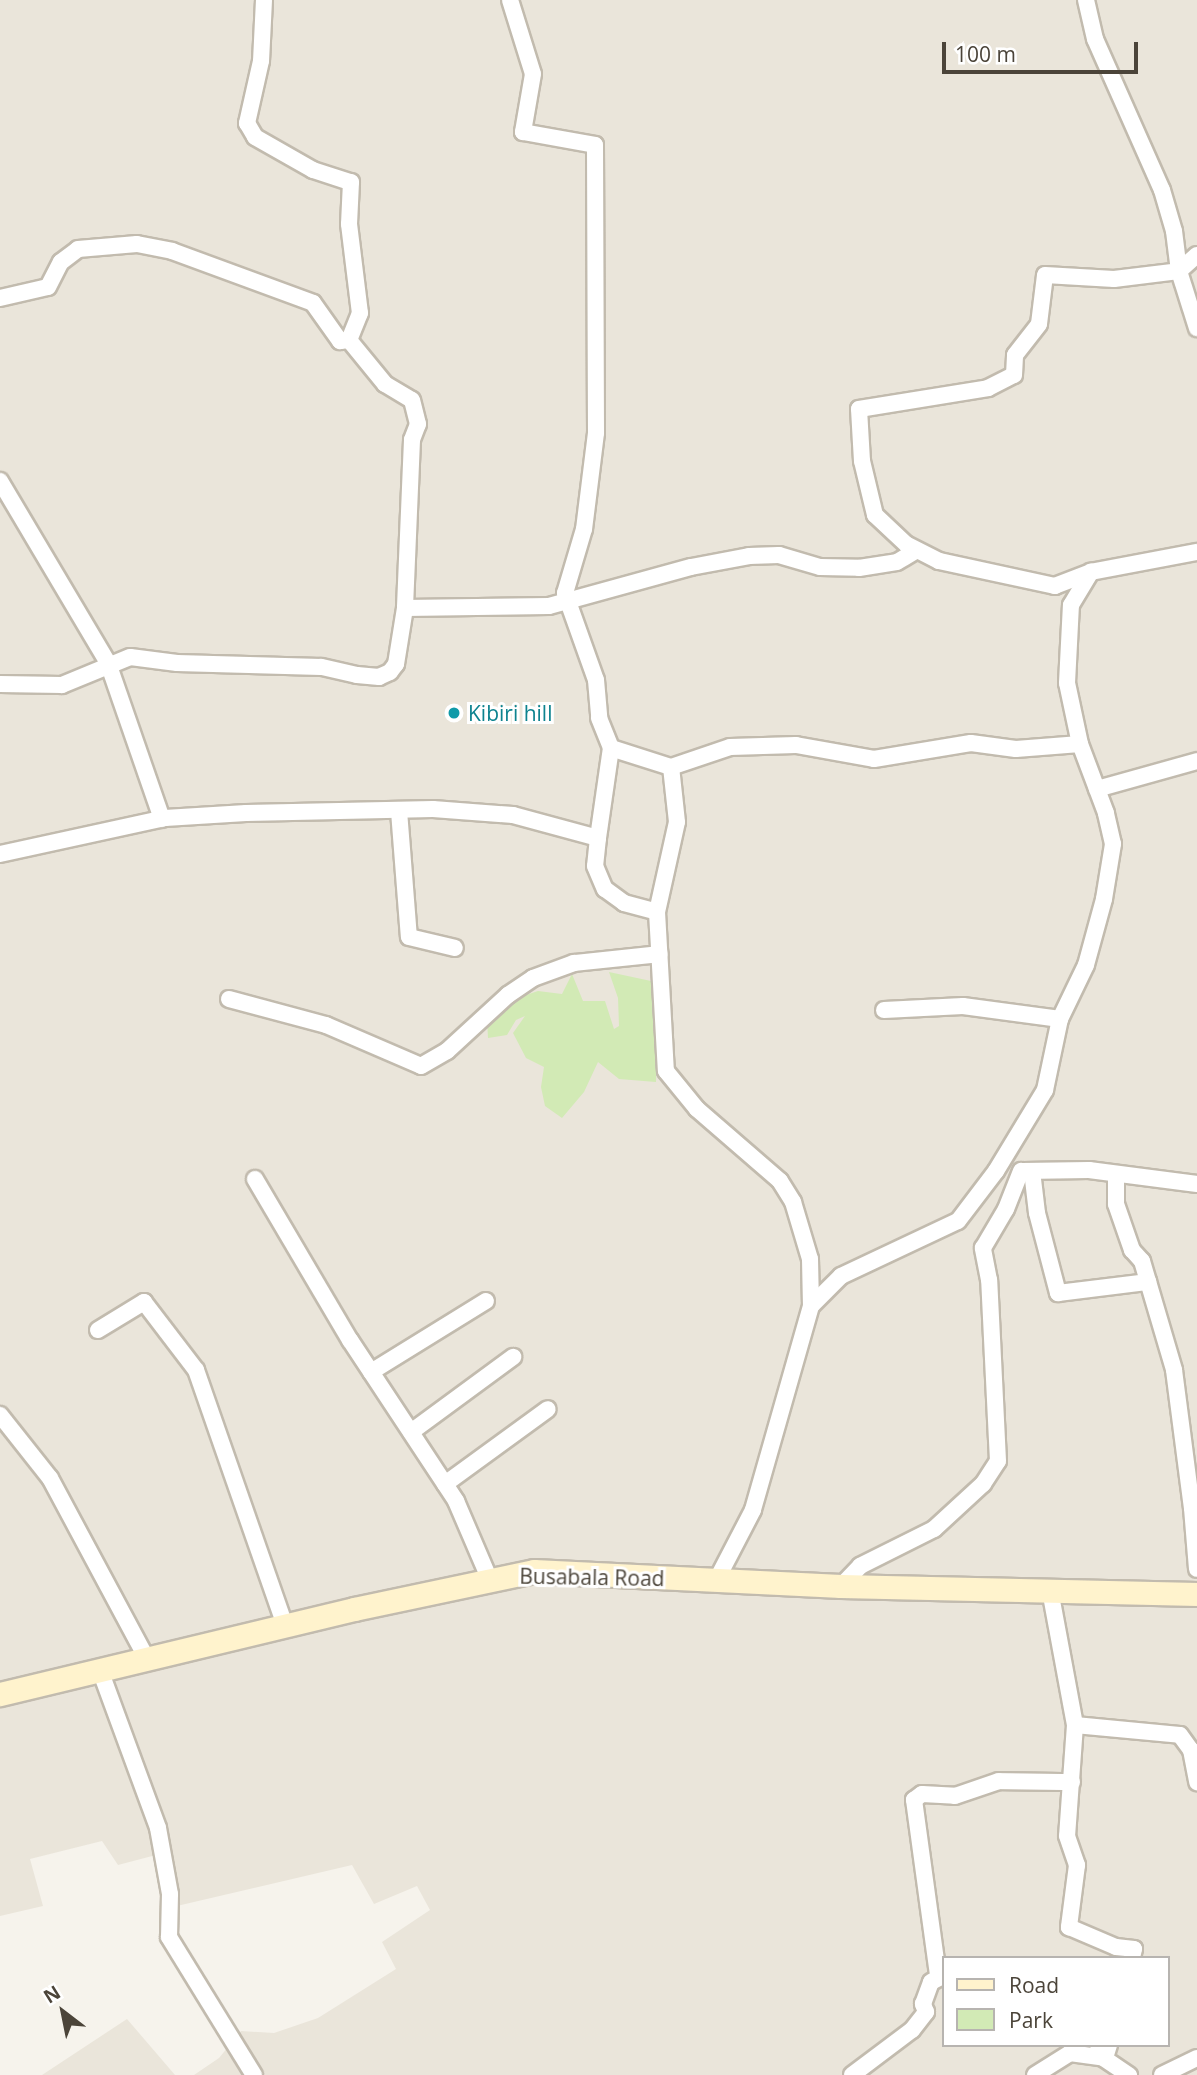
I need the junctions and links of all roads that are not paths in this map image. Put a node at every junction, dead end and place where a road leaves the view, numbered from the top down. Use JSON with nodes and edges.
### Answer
{"nodes":[{"id":1,"x":264,"y":0,"type":"edge"},
{"id":2,"x":510,"y":0,"type":"edge"},
{"id":3,"x":1086,"y":0,"type":"edge"},
{"id":4,"x":1197,"y":255,"type":"edge"},
{"id":5,"x":1179,"y":271,"type":"junction"},
{"id":6,"x":0,"y":298,"type":"edge"},
{"id":7,"x":1197,"y":328,"type":"edge"},
{"id":8,"x":349,"y":340,"type":"junction"},
{"id":9,"x":0,"y":481,"type":"edge"},
{"id":10,"x":917,"y":550,"type":"junction"},
{"id":11,"x":1197,"y":552,"type":"edge"},
{"id":12,"x":1091,"y":572,"type":"junction"},
{"id":13,"x":1055,"y":586,"type":"junction"},
{"id":14,"x":566,"y":603,"type":"junction"},
{"id":15,"x":1071,"y":605,"type":"junction"},
{"id":16,"x":405,"y":608,"type":"junction"},
{"id":17,"x":108,"y":663,"type":"junction"},
{"id":18,"x":0,"y":684,"type":"edge"},
{"id":19,"x":1080,"y":744,"type":"junction"},
{"id":20,"x":611,"y":748,"type":"junction"},
{"id":21,"x":1197,"y":761,"type":"edge"},
{"id":22,"x":671,"y":767,"type":"junction"},
{"id":23,"x":1097,"y":789,"type":"junction"},
{"id":24,"x":399,"y":811,"type":"junction"},
{"id":25,"x":162,"y":819,"type":"junction"},
{"id":26,"x":598,"y":838,"type":"junction"},
{"id":27,"x":0,"y":854,"type":"edge"},
{"id":28,"x":657,"y":912,"type":"junction"},
{"id":29,"x":455,"y":948,"type":"dead end"},
{"id":30,"x":660,"y":954,"type":"junction"},
{"id":31,"x":229,"y":999,"type":"dead end"},
{"id":32,"x":884,"y":1010,"type":"dead end"},
{"id":33,"x":1060,"y":1018,"type":"junction"},
{"id":34,"x":996,"y":1171,"type":"junction"},
{"id":35,"x":1026,"y":1171,"type":"junction"},
{"id":36,"x":1116,"y":1175,"type":"junction"},
{"id":37,"x":255,"y":1179,"type":"dead end"},
{"id":38,"x":1197,"y":1184,"type":"edge"},
{"id":39,"x":1148,"y":1282,"type":"junction"},
{"id":40,"x":486,"y":1301,"type":"dead end"},
{"id":41,"x":811,"y":1306,"type":"junction"},
{"id":42,"x":99,"y":1330,"type":"dead end"},
{"id":43,"x":513,"y":1357,"type":"dead end"},
{"id":44,"x":372,"y":1372,"type":"junction"},
{"id":45,"x":548,"y":1409,"type":"dead end"},
{"id":46,"x":0,"y":1415,"type":"edge"},
{"id":47,"x":411,"y":1432,"type":"junction"},
{"id":48,"x":445,"y":1484,"type":"junction"},
{"id":49,"x":1194,"y":1508,"type":"edge"},
{"id":50,"x":1197,"y":1569,"type":"edge"},
{"id":51,"x":489,"y":1578,"type":"junction"},
{"id":52,"x":716,"y":1581,"type":"junction"},
{"id":53,"x":841,"y":1586,"type":"junction"},
{"id":54,"x":1050,"y":1590,"type":"junction"},
{"id":55,"x":1197,"y":1594,"type":"edge"},
{"id":56,"x":285,"y":1626,"type":"junction"},
{"id":57,"x":147,"y":1659,"type":"junction"},
{"id":58,"x":100,"y":1670,"type":"junction"},
{"id":59,"x":0,"y":1694,"type":"edge"},
{"id":60,"x":1075,"y":1725,"type":"junction"},
{"id":61,"x":1072,"y":1782,"type":"junction"},
{"id":62,"x":1197,"y":1782,"type":"edge"},
{"id":63,"x":1132,"y":1956,"type":"edge"},
{"id":64,"x":940,"y":1976,"type":"edge"},
{"id":65,"x":1090,"y":2047,"type":"edge"},
{"id":66,"x":1107,"y":2051,"type":"edge"},
{"id":67,"x":1197,"y":2058,"type":"edge"},
{"id":68,"x":254,"y":2075,"type":"edge"},
{"id":69,"x":852,"y":2075,"type":"edge"},
{"id":70,"x":1035,"y":2075,"type":"edge"},
{"id":71,"x":1129,"y":2075,"type":"edge"},
{"id":72,"x":1161,"y":2075,"type":"edge"}],
"edges":[{"from":1,"to":8,"type":"street"},
{"from":2,"to":14,"type":"street"},
{"from":3,"to":5,"type":"street"},
{"from":4,"to":5,"type":"street"},
{"from":5,"to":7,"type":"street"},
{"from":5,"to":10,"type":"street"},
{"from":6,"to":8,"type":"street"},
{"from":8,"to":16,"type":"street"},
{"from":9,"to":17,"type":"street"},
{"from":10,"to":13,"type":"street"},
{"from":10,"to":14,"type":"street"},
{"from":11,"to":12,"type":"street"},
{"from":12,"to":13,"type":"street"},
{"from":12,"to":15,"type":"street"},
{"from":13,"to":15,"type":"street"},
{"from":14,"to":16,"type":"street"},
{"from":14,"to":20,"type":"street"},
{"from":15,"to":19,"type":"street"},
{"from":16,"to":17,"type":"street"},
{"from":17,"to":18,"type":"street"},
{"from":17,"to":25,"type":"street"},
{"from":19,"to":22,"type":"street"},
{"from":19,"to":23,"type":"street"},
{"from":20,"to":22,"type":"street"},
{"from":20,"to":26,"type":"street"},
{"from":21,"to":23,"type":"street"},
{"from":22,"to":28,"type":"street"},
{"from":23,"to":33,"type":"street"},
{"from":24,"to":25,"type":"street"},
{"from":24,"to":26,"type":"street"},
{"from":24,"to":29,"type":"street"},
{"from":25,"to":27,"type":"street"},
{"from":26,"to":28,"type":"street"},
{"from":28,"to":30,"type":"street"},
{"from":30,"to":31,"type":"street"},
{"from":30,"to":41,"type":"street"},
{"from":32,"to":33,"type":"street"},
{"from":33,"to":34,"type":"street"},
{"from":34,"to":35,"type":"street"},
{"from":34,"to":41,"type":"street"},
{"from":35,"to":36,"type":"street"},
{"from":35,"to":39,"type":"street"},
{"from":35,"to":53,"type":"street"},
{"from":36,"to":38,"type":"street"},
{"from":36,"to":39,"type":"street"},
{"from":37,"to":44,"type":"street"},
{"from":39,"to":49,"type":"street"},
{"from":40,"to":44,"type":"street"},
{"from":41,"to":52,"type":"street"},
{"from":42,"to":56,"type":"street"},
{"from":43,"to":47,"type":"street"},
{"from":44,"to":47,"type":"street"},
{"from":45,"to":48,"type":"street"},
{"from":46,"to":57,"type":"street"},
{"from":47,"to":48,"type":"street"},
{"from":48,"to":51,"type":"street"},
{"from":49,"to":50,"type":"street"},
{"from":51,"to":52,"type":"street","name":"Busabala Road"},
{"from":51,"to":56,"type":"street","name":"Busabala Road"},
{"from":52,"to":53,"type":"street","name":"Busabala Road"},
{"from":53,"to":54,"type":"street","name":"Busabala Road"},
{"from":54,"to":55,"type":"street","name":"Busabala Road"},
{"from":54,"to":60,"type":"street"},
{"from":56,"to":57,"type":"street","name":"Busabala Road"},
{"from":57,"to":58,"type":"street","name":"Busabala Road"},
{"from":58,"to":59,"type":"street","name":"Busabala Road"},
{"from":58,"to":68,"type":"street"},
{"from":60,"to":61,"type":"street"},
{"from":60,"to":62,"type":"street"},
{"from":61,"to":63,"type":"street"},
{"from":61,"to":64,"type":"street"},
{"from":64,"to":69,"type":"street"},
{"from":65,"to":66,"type":"street"},
{"from":66,"to":70,"type":"street"},
{"from":66,"to":71,"type":"street"},
{"from":67,"to":72,"type":"street"}]}
